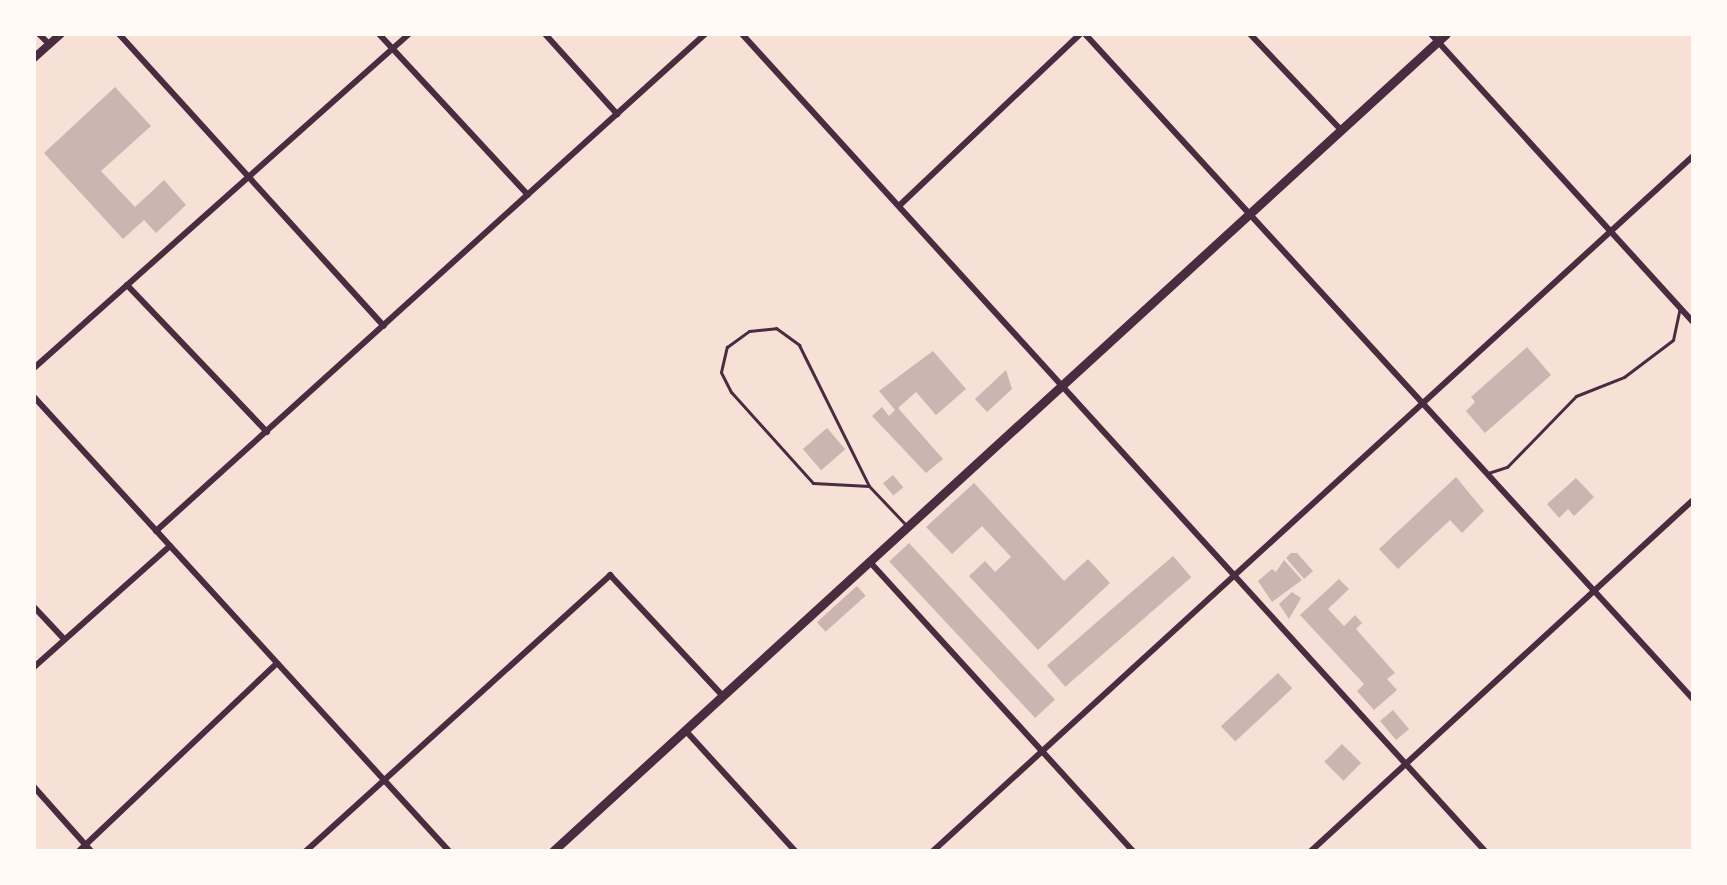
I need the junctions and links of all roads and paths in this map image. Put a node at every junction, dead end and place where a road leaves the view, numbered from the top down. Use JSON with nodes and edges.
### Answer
{"nodes":[{"id":1,"x":39,"y":34,"type":"edge"},
{"id":2,"x":61,"y":34,"type":"edge"},
{"id":3,"x":119,"y":34,"type":"edge"},
{"id":4,"x":379,"y":34,"type":"edge"},
{"id":5,"x":409,"y":34,"type":"edge"},
{"id":6,"x":545,"y":34,"type":"edge"},
{"id":7,"x":705,"y":34,"type":"edge"},
{"id":8,"x":742,"y":34,"type":"edge"},
{"id":9,"x":1082,"y":34,"type":"edge"},
{"id":10,"x":1250,"y":34,"type":"edge"},
{"id":11,"x":1446,"y":34,"type":"edge"},
{"id":12,"x":1434,"y":38,"type":"edge"},
{"id":13,"x":49,"y":44,"type":"junction"},
{"id":14,"x":393,"y":49,"type":"junction"},
{"id":15,"x":34,"y":58,"type":"edge"},
{"id":16,"x":617,"y":114,"type":"junction"},
{"id":17,"x":1341,"y":131,"type":"junction"},
{"id":18,"x":1693,"y":156,"type":"edge"},
{"id":19,"x":250,"y":177,"type":"junction"},
{"id":20,"x":528,"y":195,"type":"junction"},
{"id":21,"x":901,"y":204,"type":"junction"},
{"id":22,"x":1252,"y":212,"type":"junction"},
{"id":23,"x":1611,"y":232,"type":"junction"},
{"id":24,"x":127,"y":285,"type":"junction"},
{"id":25,"x":1680,"y":308,"type":"junction"},
{"id":26,"x":1693,"y":322,"type":"edge"},
{"id":27,"x":384,"y":326,"type":"junction"},
{"id":28,"x":34,"y":368,"type":"edge"},
{"id":29,"x":1062,"y":385,"type":"junction"},
{"id":30,"x":34,"y":397,"type":"edge"},
{"id":31,"x":1424,"y":402,"type":"junction"},
{"id":32,"x":267,"y":432,"type":"junction"},
{"id":33,"x":1488,"y":473,"type":"junction"},
{"id":34,"x":869,"y":486,"type":"junction"},
{"id":35,"x":1693,"y":500,"type":"edge"},
{"id":36,"x":908,"y":526,"type":"junction"},
{"id":37,"x":156,"y":531,"type":"junction"},
{"id":38,"x":170,"y":546,"type":"junction"},
{"id":39,"x":869,"y":561,"type":"junction"},
{"id":40,"x":1235,"y":576,"type":"junction"},
{"id":41,"x":1595,"y":590,"type":"junction"},
{"id":42,"x":34,"y":607,"type":"edge"},
{"id":43,"x":64,"y":639,"type":"junction"},
{"id":44,"x":277,"y":663,"type":"junction"},
{"id":45,"x":34,"y":667,"type":"edge"},
{"id":46,"x":723,"y":696,"type":"junction"},
{"id":47,"x":1693,"y":699,"type":"edge"},
{"id":48,"x":685,"y":730,"type":"junction"},
{"id":49,"x":1042,"y":751,"type":"junction"},
{"id":50,"x":1406,"y":764,"type":"junction"},
{"id":51,"x":383,"y":780,"type":"junction"},
{"id":52,"x":34,"y":787,"type":"edge"},
{"id":53,"x":85,"y":849,"type":"edge"},
{"id":54,"x":306,"y":851,"type":"edge"},
{"id":55,"x":449,"y":851,"type":"edge"},
{"id":56,"x":553,"y":851,"type":"edge"},
{"id":57,"x":795,"y":851,"type":"edge"},
{"id":58,"x":933,"y":851,"type":"edge"},
{"id":59,"x":1133,"y":851,"type":"edge"},
{"id":60,"x":1311,"y":851,"type":"edge"},
{"id":61,"x":1485,"y":851,"type":"edge"}],
"edges":[{"from":1,"to":13,"type":"street"},
{"from":2,"to":13,"type":"street"},
{"from":3,"to":19,"type":"street"},
{"from":4,"to":14,"type":"street"},
{"from":5,"to":14,"type":"street"},
{"from":6,"to":16,"type":"street"},
{"from":7,"to":16,"type":"street"},
{"from":8,"to":21,"type":"street"},
{"from":9,"to":21,"type":"street"},
{"from":9,"to":22,"type":"street"},
{"from":10,"to":17,"type":"street"},
{"from":11,"to":12,"type":"main road"},
{"from":12,"to":17,"type":"main road"},
{"from":12,"to":23,"type":"street"},
{"from":13,"to":15,"type":"street"},
{"from":14,"to":19,"type":"street"},
{"from":14,"to":20,"type":"street"},
{"from":16,"to":20,"type":"street"},
{"from":17,"to":22,"type":"main road"},
{"from":18,"to":23,"type":"street"},
{"from":19,"to":24,"type":"street"},
{"from":19,"to":27,"type":"street"},
{"from":20,"to":27,"type":"street"},
{"from":21,"to":29,"type":"street"},
{"from":22,"to":29,"type":"main road"},
{"from":22,"to":31,"type":"street"},
{"from":23,"to":25,"type":"street"},
{"from":23,"to":31,"type":"street"},
{"from":24,"to":28,"type":"street"},
{"from":24,"to":32,"type":"street"},
{"from":25,"to":26,"type":"street"},
{"from":25,"to":33,"type":"lane"},
{"from":27,"to":32,"type":"street"},
{"from":29,"to":36,"type":"main road"},
{"from":29,"to":40,"type":"street"},
{"from":30,"to":37,"type":"street"},
{"from":31,"to":33,"type":"street"},
{"from":31,"to":40,"type":"street"},
{"from":32,"to":37,"type":"street"},
{"from":33,"to":41,"type":"street"},
{"from":34,"to":34,"type":"lane"},
{"from":34,"to":36,"type":"lane"},
{"from":35,"to":41,"type":"street"},
{"from":36,"to":39,"type":"main road"},
{"from":37,"to":38,"type":"street"},
{"from":38,"to":43,"type":"street"},
{"from":38,"to":44,"type":"street"},
{"from":39,"to":46,"type":"main road"},
{"from":39,"to":49,"type":"street"},
{"from":40,"to":49,"type":"street"},
{"from":40,"to":50,"type":"street"},
{"from":41,"to":47,"type":"street"},
{"from":41,"to":50,"type":"street"},
{"from":42,"to":43,"type":"street"},
{"from":43,"to":45,"type":"street"},
{"from":44,"to":51,"type":"street"},
{"from":44,"to":53,"type":"street"},
{"from":46,"to":48,"type":"main road"},
{"from":46,"to":51,"type":"street"},
{"from":48,"to":56,"type":"main road"},
{"from":48,"to":57,"type":"street"},
{"from":49,"to":58,"type":"street"},
{"from":49,"to":59,"type":"street"},
{"from":50,"to":60,"type":"street"},
{"from":50,"to":61,"type":"street"},
{"from":51,"to":54,"type":"street"},
{"from":51,"to":55,"type":"street"},
{"from":52,"to":53,"type":"street"}]}
